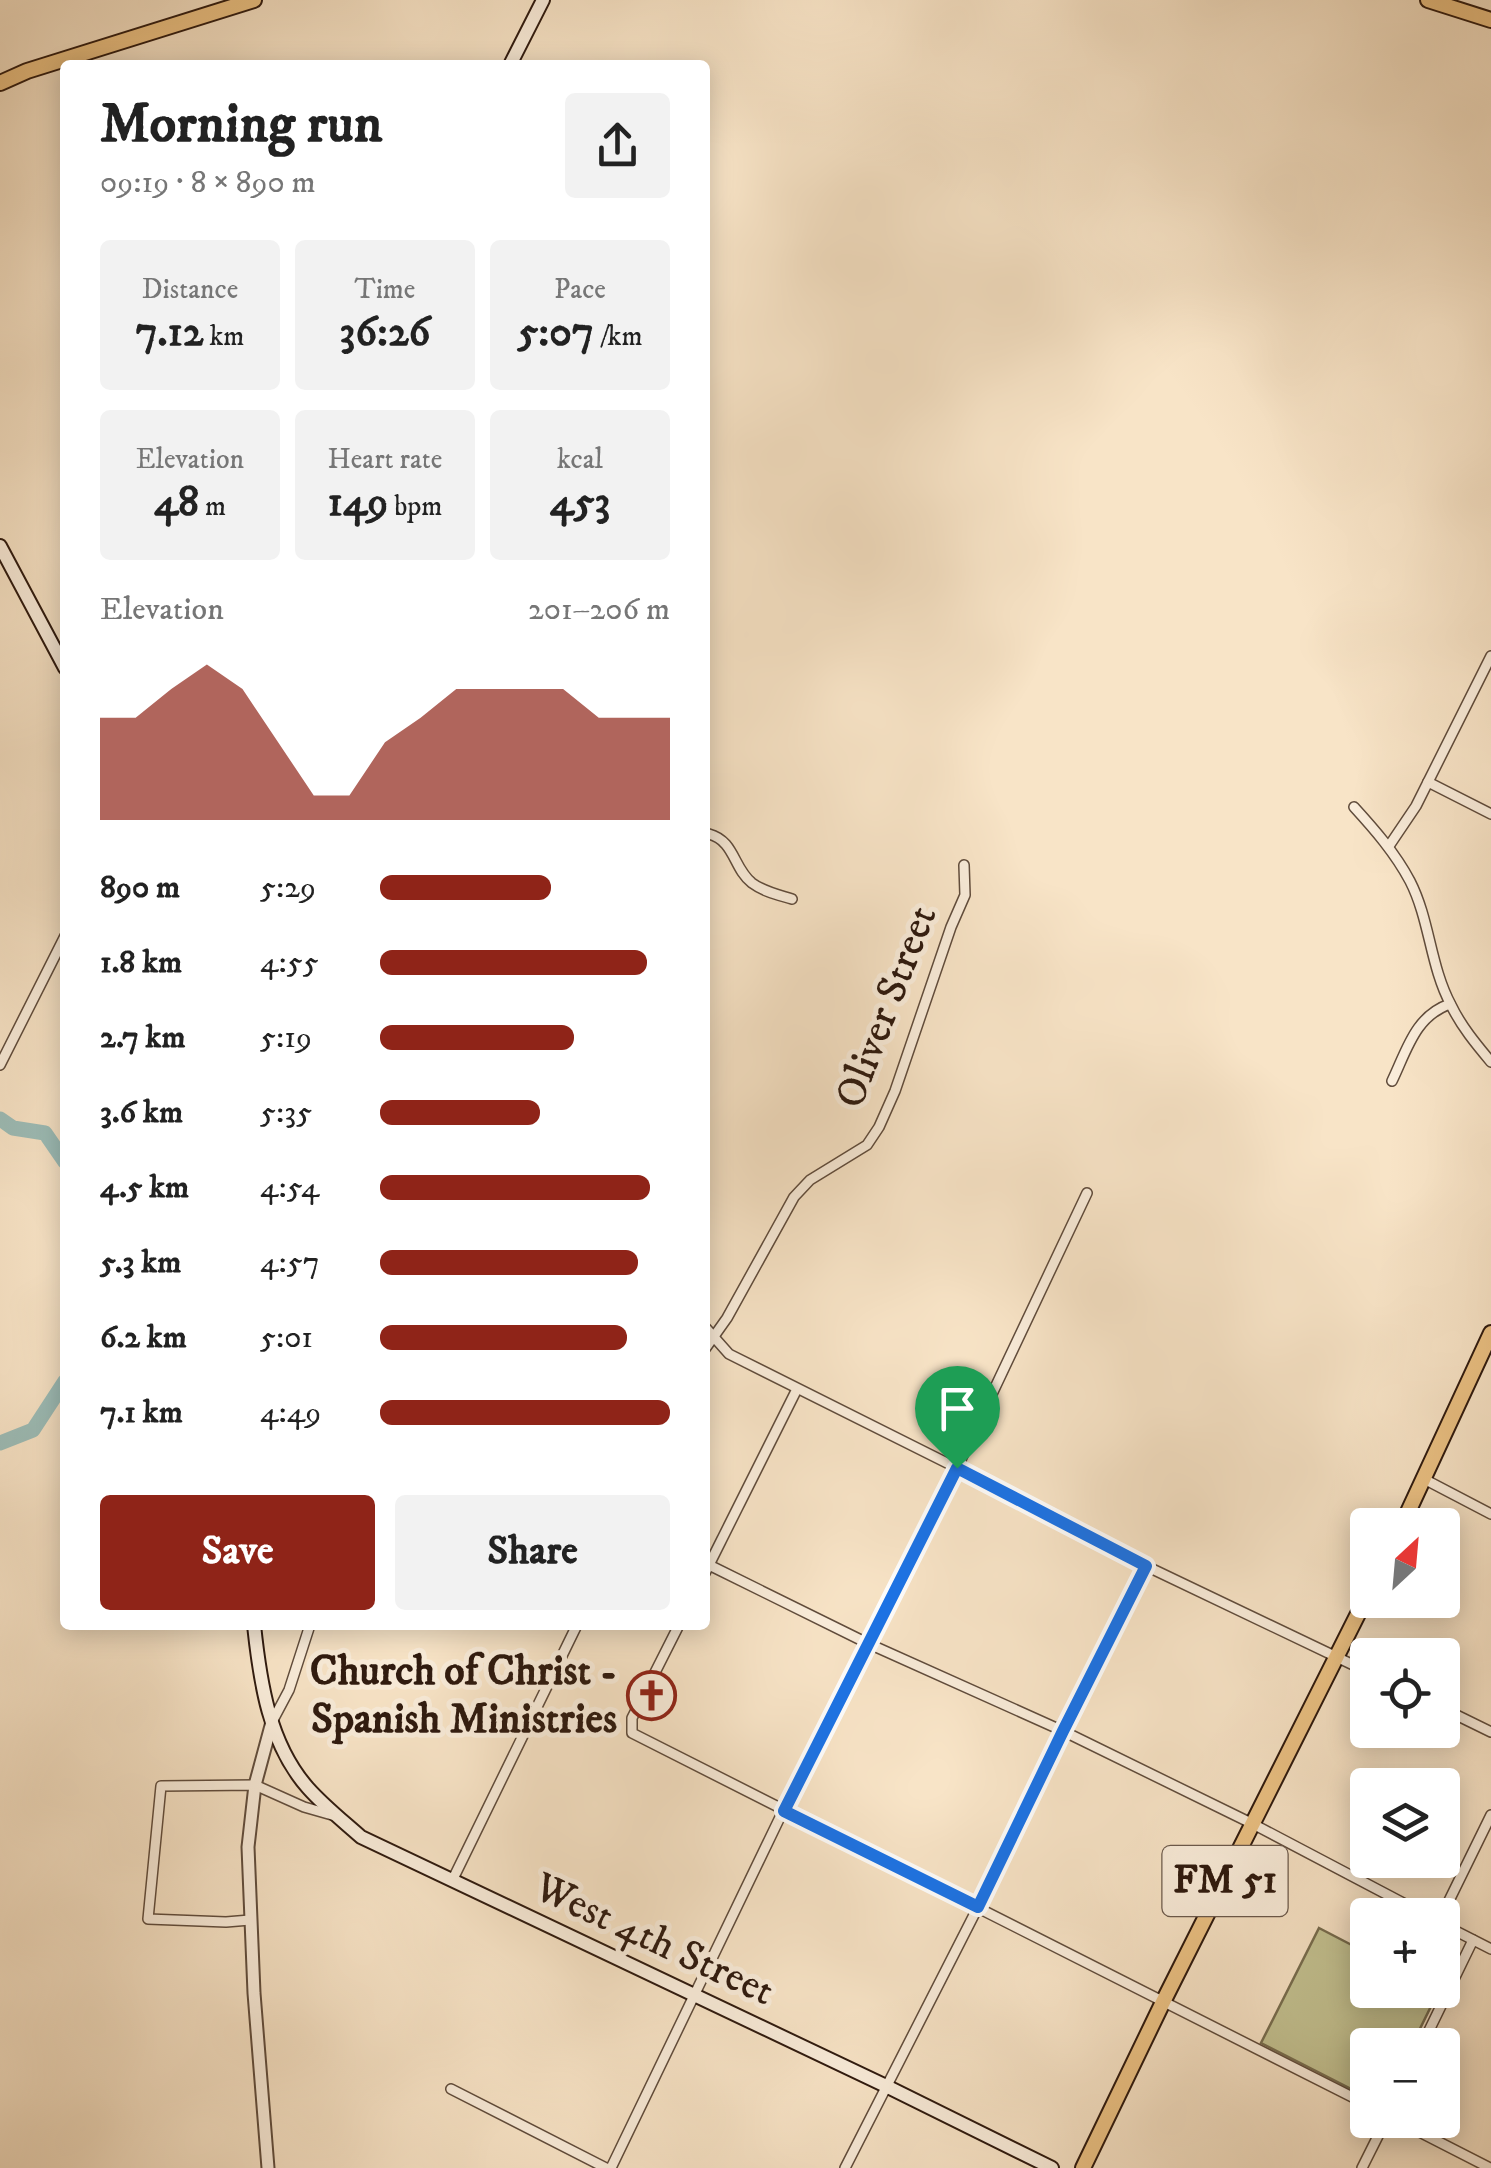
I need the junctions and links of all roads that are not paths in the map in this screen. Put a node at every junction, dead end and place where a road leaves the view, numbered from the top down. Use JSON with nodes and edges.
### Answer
{"nodes":[{"id":1,"x":254,"y":0,"type":"edge"},
{"id":2,"x":544,"y":0,"type":"edge"},
{"id":3,"x":1428,"y":0,"type":"edge"},
{"id":4,"x":1491,"y":20,"type":"edge"},
{"id":5,"x":62,"y":60,"type":"edge"},
{"id":6,"x":513,"y":60,"type":"edge"},
{"id":7,"x":60,"y":61,"type":"edge"},
{"id":8,"x":0,"y":83,"type":"edge"},
{"id":9,"x":0,"y":546,"type":"edge"},
{"id":10,"x":1491,"y":656,"type":"edge"},
{"id":11,"x":60,"y":659,"type":"edge"},
{"id":12,"x":1428,"y":782,"type":"junction"},
{"id":13,"x":1354,"y":806,"type":"dead end"},
{"id":14,"x":1491,"y":814,"type":"edge"},
{"id":15,"x":710,"y":834,"type":"edge"},
{"id":16,"x":1389,"y":846,"type":"junction"},
{"id":17,"x":964,"y":865,"type":"dead end"},
{"id":18,"x":792,"y":899,"type":"dead end"},
{"id":19,"x":60,"y":946,"type":"edge"},
{"id":20,"x":1450,"y":1004,"type":"junction"},
{"id":21,"x":1491,"y":1062,"type":"edge"},
{"id":22,"x":0,"y":1065,"type":"edge"},
{"id":23,"x":1392,"y":1081,"type":"dead end"},
{"id":24,"x":1087,"y":1194,"type":"dead end"},
{"id":25,"x":710,"y":1332,"type":"edge"},
{"id":26,"x":1491,"y":1333,"type":"edge"},
{"id":27,"x":713,"y":1336,"type":"junction"},
{"id":28,"x":710,"y":1341,"type":"edge"},
{"id":29,"x":797,"y":1389,"type":"junction"},
{"id":30,"x":957,"y":1468,"type":"junction"},
{"id":31,"x":1424,"y":1479,"type":"junction"},
{"id":32,"x":1410,"y":1508,"type":"edge"},
{"id":33,"x":1491,"y":1514,"type":"edge"},
{"id":34,"x":710,"y":1559,"type":"edge"},
{"id":35,"x":1146,"y":1566,"type":"junction"},
{"id":36,"x":710,"y":1569,"type":"edge"},
{"id":37,"x":1356,"y":1618,"type":"edge"},
{"id":38,"x":255,"y":1630,"type":"edge"},
{"id":39,"x":308,"y":1630,"type":"edge"},
{"id":40,"x":574,"y":1630,"type":"edge"},
{"id":41,"x":676,"y":1630,"type":"edge"},
{"id":42,"x":867,"y":1643,"type":"junction"},
{"id":43,"x":1336,"y":1657,"type":"junction"},
{"id":44,"x":1350,"y":1664,"type":"edge"},
{"id":45,"x":1460,"y":1717,"type":"edge"},
{"id":46,"x":272,"y":1722,"type":"junction"},
{"id":47,"x":1063,"y":1731,"type":"junction"},
{"id":48,"x":1491,"y":1732,"type":"edge"},
{"id":49,"x":255,"y":1785,"type":"junction"},
{"id":50,"x":784,"y":1811,"type":"junction"},
{"id":51,"x":1491,"y":1815,"type":"edge"},
{"id":52,"x":336,"y":1816,"type":"junction"},
{"id":53,"x":1254,"y":1824,"type":"junction"},
{"id":54,"x":452,"y":1881,"type":"junction"},
{"id":55,"x":1394,"y":1898,"type":"edge"},
{"id":56,"x":1450,"y":1898,"type":"edge"},
{"id":57,"x":978,"y":1907,"type":"junction"},
{"id":58,"x":250,"y":1920,"type":"junction"},
{"id":59,"x":1460,"y":1933,"type":"edge"},
{"id":60,"x":1473,"y":1940,"type":"junction"},
{"id":61,"x":1491,"y":1950,"type":"edge"},
{"id":62,"x":696,"y":1996,"type":"junction"},
{"id":63,"x":1164,"y":2002,"type":"junction"},
{"id":64,"x":1430,"y":2028,"type":"edge"},
{"id":65,"x":886,"y":2086,"type":"junction"},
{"id":66,"x":451,"y":2089,"type":"dead end"},
{"id":67,"x":1350,"y":2096,"type":"edge"},
{"id":68,"x":1377,"y":2138,"type":"edge"},
{"id":69,"x":1431,"y":2138,"type":"edge"},
{"id":70,"x":268,"y":2168,"type":"edge"},
{"id":71,"x":609,"y":2168,"type":"edge"},
{"id":72,"x":845,"y":2168,"type":"edge"},
{"id":73,"x":1052,"y":2168,"type":"edge"},
{"id":74,"x":1083,"y":2168,"type":"edge"},
{"id":75,"x":1362,"y":2168,"type":"edge"},
{"id":76,"x":1490,"y":2168,"type":"edge"}],
"edges":[{"from":1,"to":5,"type":"main road"},
{"from":2,"to":6,"type":"main road"},
{"from":3,"to":4,"type":"main road"},
{"from":7,"to":8,"type":"main road"},
{"from":9,"to":11,"type":"main road"},
{"from":10,"to":12,"type":"street"},
{"from":12,"to":14,"type":"street"},
{"from":12,"to":16,"type":"street"},
{"from":13,"to":16,"type":"street"},
{"from":15,"to":18,"type":"street"},
{"from":16,"to":20,"type":"street"},
{"from":17,"to":27,"type":"street","name":"Oliver Street"},
{"from":19,"to":22,"type":"street"},
{"from":20,"to":21,"type":"street"},
{"from":20,"to":23,"type":"street"},
{"from":24,"to":30,"type":"street"},
{"from":25,"to":27,"type":"street"},
{"from":26,"to":31,"type":"main road"},
{"from":27,"to":28,"type":"street","name":"Oliver Street"},
{"from":27,"to":29,"type":"street"},
{"from":29,"to":30,"type":"street"},
{"from":29,"to":34,"type":"street"},
{"from":30,"to":35,"type":"street"},
{"from":30,"to":42,"type":"street"},
{"from":31,"to":32,"type":"main road"},
{"from":31,"to":33,"type":"street"},
{"from":35,"to":43,"type":"street"},
{"from":35,"to":47,"type":"street"},
{"from":36,"to":42,"type":"street"},
{"from":37,"to":43,"type":"main road","number":"FM 51"},
{"from":38,"to":46,"type":"main road","name":"West 4th Street"},
{"from":39,"to":46,"type":"street"},
{"from":40,"to":54,"type":"street"},
{"from":41,"to":50,"type":"street"},
{"from":42,"to":47,"type":"street"},
{"from":42,"to":50,"type":"street"},
{"from":43,"to":44,"type":"street"},
{"from":43,"to":53,"type":"main road","number":"FM 51"},
{"from":45,"to":48,"type":"street"},
{"from":46,"to":49,"type":"street"},
{"from":46,"to":52,"type":"main road","name":"West 4th Street"},
{"from":47,"to":53,"type":"street"},
{"from":47,"to":57,"type":"street"},
{"from":49,"to":52,"type":"street"},
{"from":49,"to":58,"type":"street"},
{"from":49,"to":58,"type":"street"},
{"from":50,"to":57,"type":"street"},
{"from":50,"to":62,"type":"street"},
{"from":51,"to":56,"type":"street"},
{"from":52,"to":54,"type":"main road","name":"West 4th Street"},
{"from":53,"to":55,"type":"street"},
{"from":53,"to":63,"type":"main road","number":"FM 51"},
{"from":54,"to":62,"type":"main road","name":"West 4th Street"},
{"from":57,"to":63,"type":"street"},
{"from":57,"to":65,"type":"street"},
{"from":58,"to":70,"type":"street"},
{"from":59,"to":60,"type":"street"},
{"from":60,"to":61,"type":"street"},
{"from":60,"to":64,"type":"street"},
{"from":62,"to":65,"type":"main road","name":"West 4th Street"},
{"from":62,"to":71,"type":"street"},
{"from":63,"to":67,"type":"street"},
{"from":63,"to":74,"type":"main road","number":"FM 51"},
{"from":65,"to":72,"type":"street"},
{"from":65,"to":73,"type":"main road","name":"West 4th Street"},
{"from":66,"to":71,"type":"street"},
{"from":68,"to":75,"type":"street"},
{"from":69,"to":76,"type":"street"}]}
